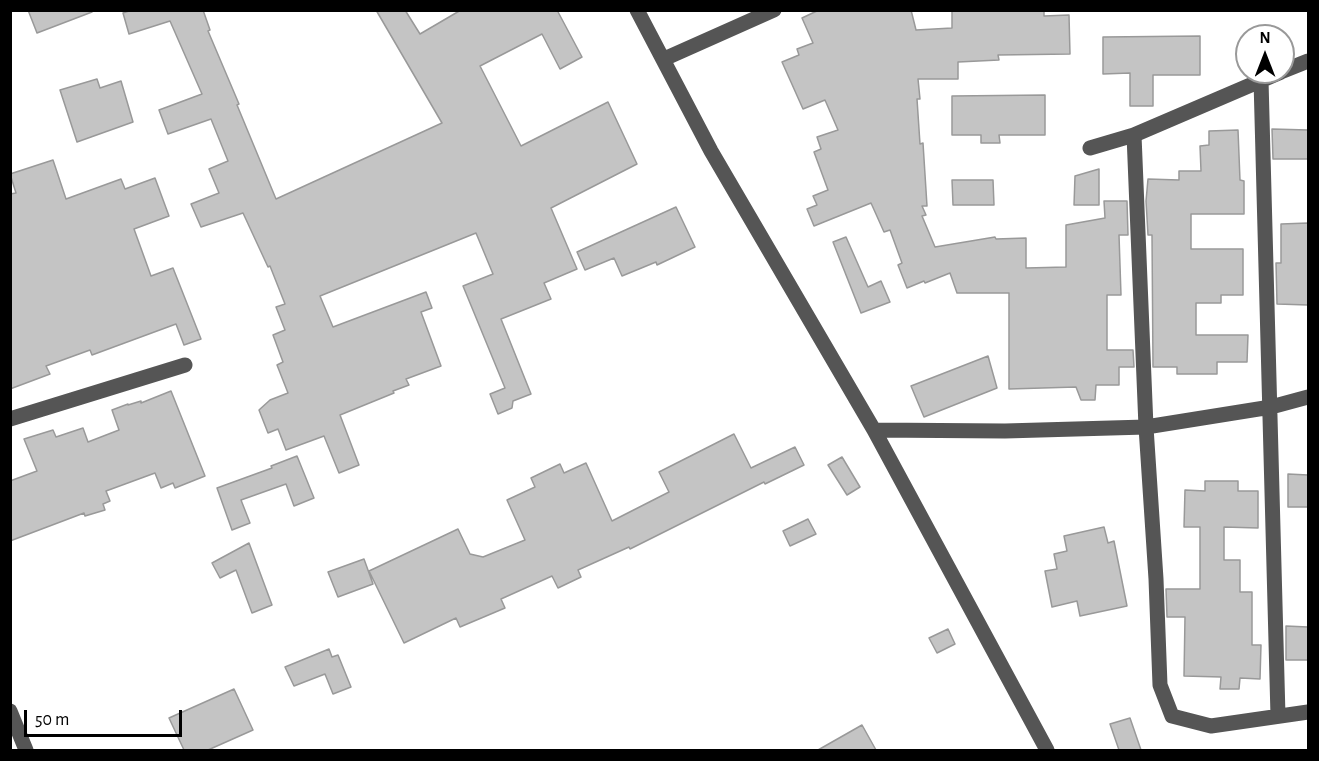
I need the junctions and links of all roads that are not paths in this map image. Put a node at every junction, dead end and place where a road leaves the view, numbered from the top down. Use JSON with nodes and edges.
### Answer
{"nodes":[{"id":1,"x":638,"y":10,"type":"edge"},
{"id":2,"x":774,"y":10,"type":"edge"},
{"id":3,"x":664,"y":59,"type":"junction"},
{"id":4,"x":1252,"y":84,"type":"edge"},
{"id":5,"x":1261,"y":84,"type":"edge"},
{"id":6,"x":1134,"y":135,"type":"junction"},
{"id":7,"x":1090,"y":148,"type":"dead end"},
{"id":8,"x":185,"y":365,"type":"dead end"},
{"id":9,"x":1308,"y":397,"type":"edge"},
{"id":10,"x":1271,"y":407,"type":"junction"},
{"id":11,"x":10,"y":419,"type":"edge"},
{"id":12,"x":1146,"y":427,"type":"junction"},
{"id":13,"x":874,"y":430,"type":"junction"},
{"id":14,"x":10,"y":711,"type":"edge"},
{"id":15,"x":1308,"y":712,"type":"edge"},
{"id":16,"x":1278,"y":716,"type":"junction"},
{"id":17,"x":22,"y":749,"type":"edge"},
{"id":18,"x":1047,"y":750,"type":"edge"}],
"edges":[{"from":1,"to":3,"type":"street"},
{"from":2,"to":3,"type":"street"},
{"from":3,"to":13,"type":"street"},
{"from":4,"to":6,"type":"street"},
{"from":5,"to":10,"type":"street"},
{"from":6,"to":7,"type":"street"},
{"from":6,"to":12,"type":"street"},
{"from":8,"to":11,"type":"street"},
{"from":9,"to":10,"type":"street"},
{"from":10,"to":12,"type":"street"},
{"from":10,"to":16,"type":"street"},
{"from":12,"to":13,"type":"street"},
{"from":12,"to":16,"type":"street"},
{"from":13,"to":18,"type":"street"},
{"from":14,"to":17,"type":"street"},
{"from":15,"to":16,"type":"street"}]}
